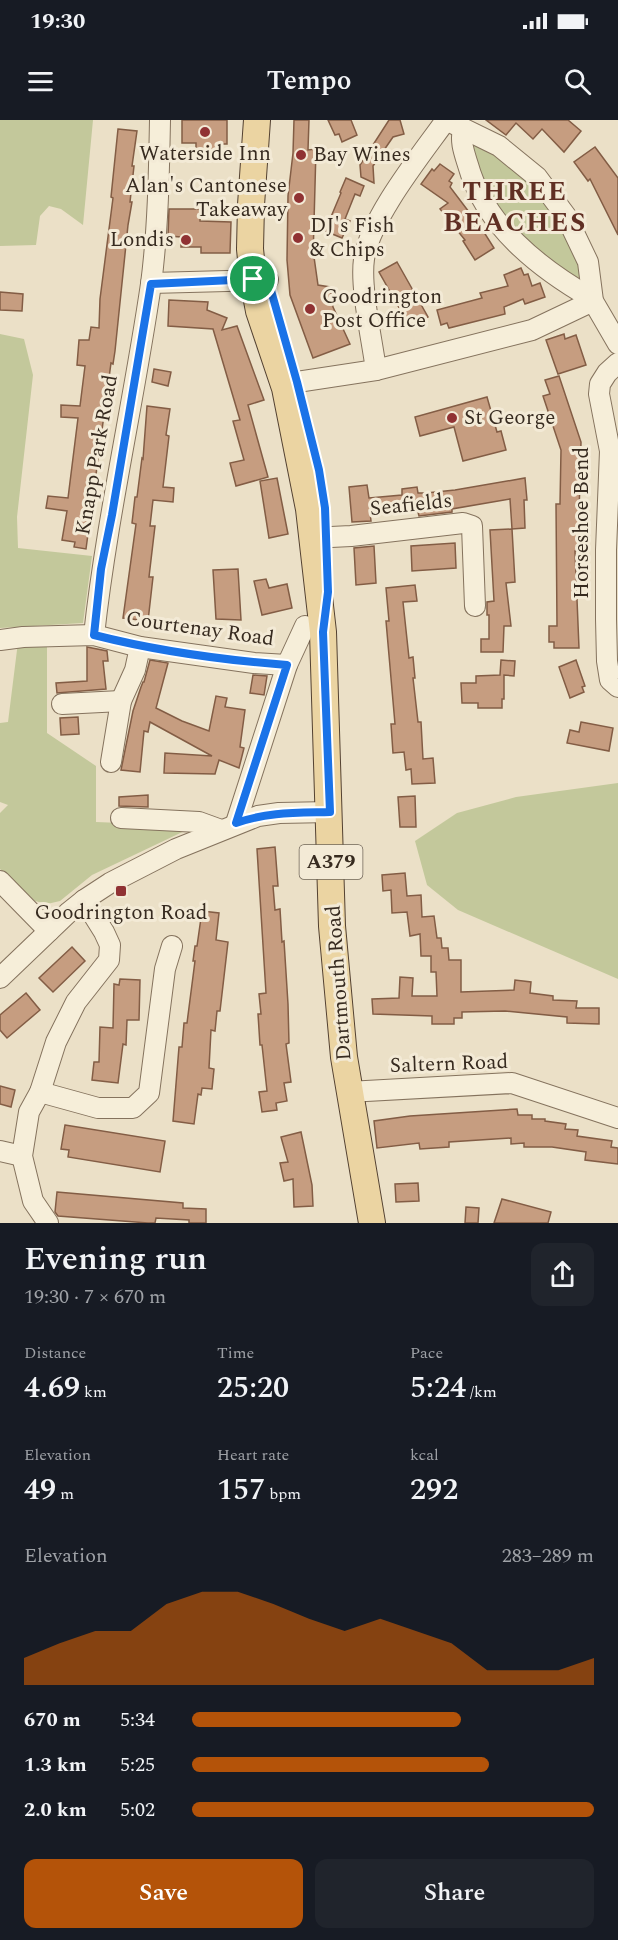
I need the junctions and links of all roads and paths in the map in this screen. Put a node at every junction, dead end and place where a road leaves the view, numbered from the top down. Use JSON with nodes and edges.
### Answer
{"nodes":[{"id":1,"x":160,"y":120,"type":"edge"},
{"id":2,"x":257,"y":120,"type":"edge"},
{"id":3,"x":272,"y":120,"type":"edge"},
{"id":4,"x":452,"y":123,"type":"edge"},
{"id":5,"x":261,"y":280,"type":"junction"},
{"id":6,"x":151,"y":284,"type":"junction"},
{"id":7,"x":592,"y":300,"type":"junction"},
{"id":8,"x":618,"y":344,"type":"edge"},
{"id":9,"x":618,"y":363,"type":"edge"},
{"id":10,"x":376,"y":370,"type":"junction"},
{"id":11,"x":291,"y":385,"type":"junction"},
{"id":12,"x":614,"y":453,"type":"edge"},
{"id":13,"x":319,"y":538,"type":"junction"},
{"id":14,"x":475,"y":606,"type":"dead end"},
{"id":15,"x":314,"y":629,"type":"junction"},
{"id":16,"x":94,"y":635,"type":"junction"},
{"id":17,"x":0,"y":640,"type":"edge"},
{"id":18,"x":140,"y":647,"type":"junction"},
{"id":19,"x":287,"y":665,"type":"junction"},
{"id":20,"x":618,"y":687,"type":"edge"},
{"id":21,"x":121,"y":701,"type":"junction"},
{"id":22,"x":62,"y":704,"type":"dead end"},
{"id":23,"x":111,"y":762,"type":"dead end"},
{"id":24,"x":330,"y":812,"type":"junction"},
{"id":25,"x":121,"y":818,"type":"dead end"},
{"id":26,"x":228,"y":826,"type":"junction"},
{"id":27,"x":0,"y":880,"type":"edge"},
{"id":28,"x":84,"y":900,"type":"junction"},
{"id":29,"x":49,"y":931,"type":"junction"},
{"id":30,"x":172,"y":946,"type":"dead end"},
{"id":31,"x":0,"y":978,"type":"edge"},
{"id":32,"x":40,"y":1092,"type":"junction"},
{"id":33,"x":348,"y":1092,"type":"junction"},
{"id":34,"x":618,"y":1118,"type":"edge"},
{"id":35,"x":0,"y":1151,"type":"edge"},
{"id":36,"x":22,"y":1156,"type":"junction"},
{"id":37,"x":48,"y":1223,"type":"edge"},
{"id":38,"x":372,"y":1223,"type":"edge"}],
"edges":[{"from":1,"to":6,"type":"street","name":"Knapp Park Road"},
{"from":2,"to":5,"type":"main road","name":"Dartmouth Road","number":"A379"},
{"from":3,"to":5,"type":"main road","name":"Dartmouth Road","number":"A379"},
{"from":4,"to":7,"type":"street"},
{"from":4,"to":7,"type":"street"},
{"from":4,"to":10,"type":"street"},
{"from":5,"to":6,"type":"street"},
{"from":5,"to":11,"type":"main road","name":"Dartmouth Road","number":"A379"},
{"from":6,"to":16,"type":"street","name":"Knapp Park Road"},
{"from":7,"to":8,"type":"street"},
{"from":7,"to":10,"type":"street"},
{"from":9,"to":12,"type":"street","name":"Horseshoe Bend"},
{"from":10,"to":11,"type":"street"},
{"from":11,"to":13,"type":"main road","name":"Dartmouth Road","number":"A379"},
{"from":12,"to":20,"type":"street","name":"Horseshoe Bend"},
{"from":13,"to":14,"type":"street","name":"Seafields"},
{"from":13,"to":15,"type":"main road","name":"Dartmouth Road","number":"A379"},
{"from":15,"to":19,"type":"street"},
{"from":15,"to":24,"type":"main road","name":"Dartmouth Road","number":"A379"},
{"from":16,"to":17,"type":"street","name":"Courtenay Road"},
{"from":16,"to":18,"type":"street","name":"Courtenay Road"},
{"from":18,"to":19,"type":"street","name":"Courtenay Road"},
{"from":18,"to":21,"type":"street"},
{"from":19,"to":26,"type":"street"},
{"from":21,"to":22,"type":"street"},
{"from":21,"to":23,"type":"street"},
{"from":24,"to":26,"type":"street"},
{"from":24,"to":33,"type":"main road","name":"Dartmouth Road","number":"A379"},
{"from":25,"to":26,"type":"street"},
{"from":26,"to":28,"type":"street"},
{"from":27,"to":29,"type":"street"},
{"from":28,"to":29,"type":"street"},
{"from":28,"to":32,"type":"street"},
{"from":29,"to":31,"type":"street"},
{"from":30,"to":32,"type":"street"},
{"from":32,"to":36,"type":"street"},
{"from":33,"to":34,"type":"street","name":"Saltern Road"},
{"from":33,"to":38,"type":"main road","name":"Dartmouth Road","number":"A379"},
{"from":35,"to":36,"type":"street"},
{"from":36,"to":37,"type":"street"}]}
